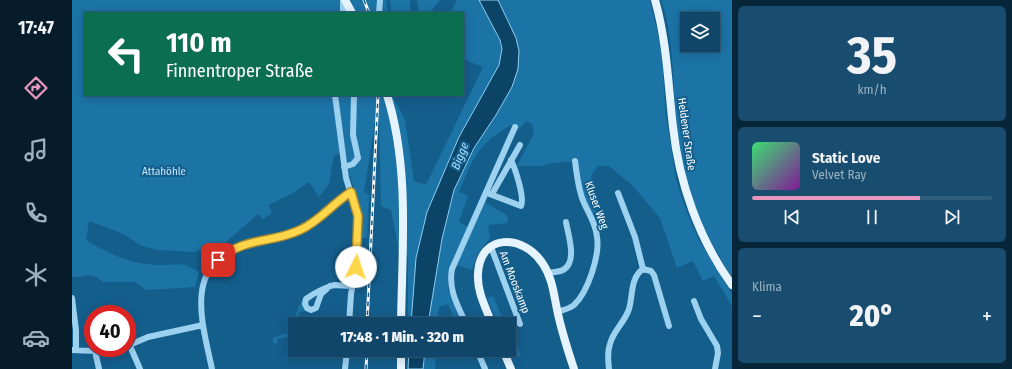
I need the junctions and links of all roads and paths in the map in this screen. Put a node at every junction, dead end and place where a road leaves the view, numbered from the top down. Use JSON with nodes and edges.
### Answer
{"nodes":[{"id":1,"x":344,"y":0,"type":"edge"},
{"id":2,"x":380,"y":0,"type":"edge"},
{"id":3,"x":655,"y":0,"type":"edge"},
{"id":4,"x":343,"y":12,"type":"edge"},
{"id":5,"x":351,"y":12,"type":"edge"},
{"id":6,"x":379,"y":12,"type":"edge"},
{"id":7,"x":335,"y":96,"type":"edge"},
{"id":8,"x":354,"y":96,"type":"edge"},
{"id":9,"x":387,"y":96,"type":"edge"},
{"id":10,"x":515,"y":127,"type":"dead end"},
{"id":11,"x":520,"y":145,"type":"dead end"},
{"id":12,"x":511,"y":160,"type":"junction"},
{"id":13,"x":575,"y":161,"type":"dead end"},
{"id":14,"x":344,"y":167,"type":"junction"},
{"id":15,"x":351,"y":192,"type":"junction"},
{"id":16,"x":490,"y":193,"type":"junction"},
{"id":17,"x":618,"y":193,"type":"dead end"},
{"id":18,"x":566,"y":222,"type":"dead end"},
{"id":19,"x":491,"y":247,"type":"junction"},
{"id":20,"x":643,"y":269,"type":"junction"},
{"id":21,"x":548,"y":273,"type":"junction"},
{"id":22,"x":330,"y":286,"type":"junction"},
{"id":23,"x":352,"y":286,"type":"junction"},
{"id":24,"x":732,"y":286,"type":"edge"},
{"id":25,"x":312,"y":295,"type":"junction"},
{"id":26,"x":72,"y":298,"type":"edge"},
{"id":27,"x":694,"y":301,"type":"dead end"},
{"id":28,"x":318,"y":304,"type":"junction"},
{"id":29,"x":558,"y":312,"type":"junction"},
{"id":30,"x":350,"y":317,"type":"edge"},
{"id":31,"x":401,"y":317,"type":"edge"},
{"id":32,"x":463,"y":317,"type":"edge"},
{"id":33,"x":489,"y":317,"type":"edge"},
{"id":34,"x":520,"y":324,"type":"dead end"},
{"id":35,"x":203,"y":325,"type":"junction"},
{"id":36,"x":669,"y":326,"type":"dead end"},
{"id":37,"x":136,"y":342,"type":"edge"},
{"id":38,"x":74,"y":350,"type":"edge"},
{"id":39,"x":84,"y":350,"type":"edge"},
{"id":40,"x":96,"y":357,"type":"edge"},
{"id":41,"x":134,"y":357,"type":"edge"},
{"id":42,"x":346,"y":357,"type":"edge"},
{"id":43,"x":401,"y":357,"type":"edge"},
{"id":44,"x":480,"y":357,"type":"edge"},
{"id":45,"x":506,"y":357,"type":"edge"},
{"id":46,"x":99,"y":369,"type":"edge"},
{"id":47,"x":140,"y":369,"type":"edge"},
{"id":48,"x":212,"y":369,"type":"edge"},
{"id":49,"x":345,"y":369,"type":"edge"},
{"id":50,"x":401,"y":369,"type":"edge"},
{"id":51,"x":485,"y":369,"type":"edge"},
{"id":52,"x":511,"y":369,"type":"edge"},
{"id":53,"x":574,"y":369,"type":"edge"},
{"id":54,"x":609,"y":369,"type":"edge"},
{"id":55,"x":715,"y":369,"type":"edge"}],
"edges":[{"from":1,"to":4,"type":"street"},
{"from":1,"to":5,"type":"main road"},
{"from":2,"to":6,"type":"street"},
{"from":3,"to":24,"type":"main road","name":"Heldener Straße"},
{"from":7,"to":14,"type":"street"},
{"from":8,"to":14,"type":"street"},
{"from":9,"to":31,"type":"main road"},
{"from":10,"to":16,"type":"street"},
{"from":11,"to":12,"type":"street"},
{"from":12,"to":16,"type":"street"},
{"from":12,"to":16,"type":"street"},
{"from":13,"to":29,"type":"street","name":"Kluser Weg"},
{"from":14,"to":15,"type":"street"},
{"from":15,"to":23,"type":"street"},
{"from":15,"to":35,"type":"street"},
{"from":16,"to":32,"type":"street"},
{"from":17,"to":20,"type":"street"},
{"from":18,"to":21,"type":"street"},
{"from":19,"to":21,"type":"main road"},
{"from":19,"to":33,"type":"main road"},
{"from":19,"to":34,"type":"street","name":"Am Mooskamp"},
{"from":20,"to":36,"type":"street"},
{"from":20,"to":54,"type":"street"},
{"from":21,"to":29,"type":"main road"},
{"from":22,"to":23,"type":"street"},
{"from":22,"to":25,"type":"street"},
{"from":22,"to":28,"type":"street"},
{"from":23,"to":30,"type":"street"},
{"from":25,"to":28,"type":"street"},
{"from":25,"to":28,"type":"street"},
{"from":26,"to":38,"type":"street"},
{"from":27,"to":55,"type":"street"},
{"from":29,"to":53,"type":"main road"},
{"from":35,"to":37,"type":"street"},
{"from":35,"to":48,"type":"street"},
{"from":38,"to":39,"type":"street"},
{"from":40,"to":46,"type":"street"},
{"from":41,"to":47,"type":"street"},
{"from":42,"to":49,"type":"street"},
{"from":43,"to":50,"type":"main road"},
{"from":44,"to":51,"type":"street"},
{"from":45,"to":52,"type":"main road"}]}
